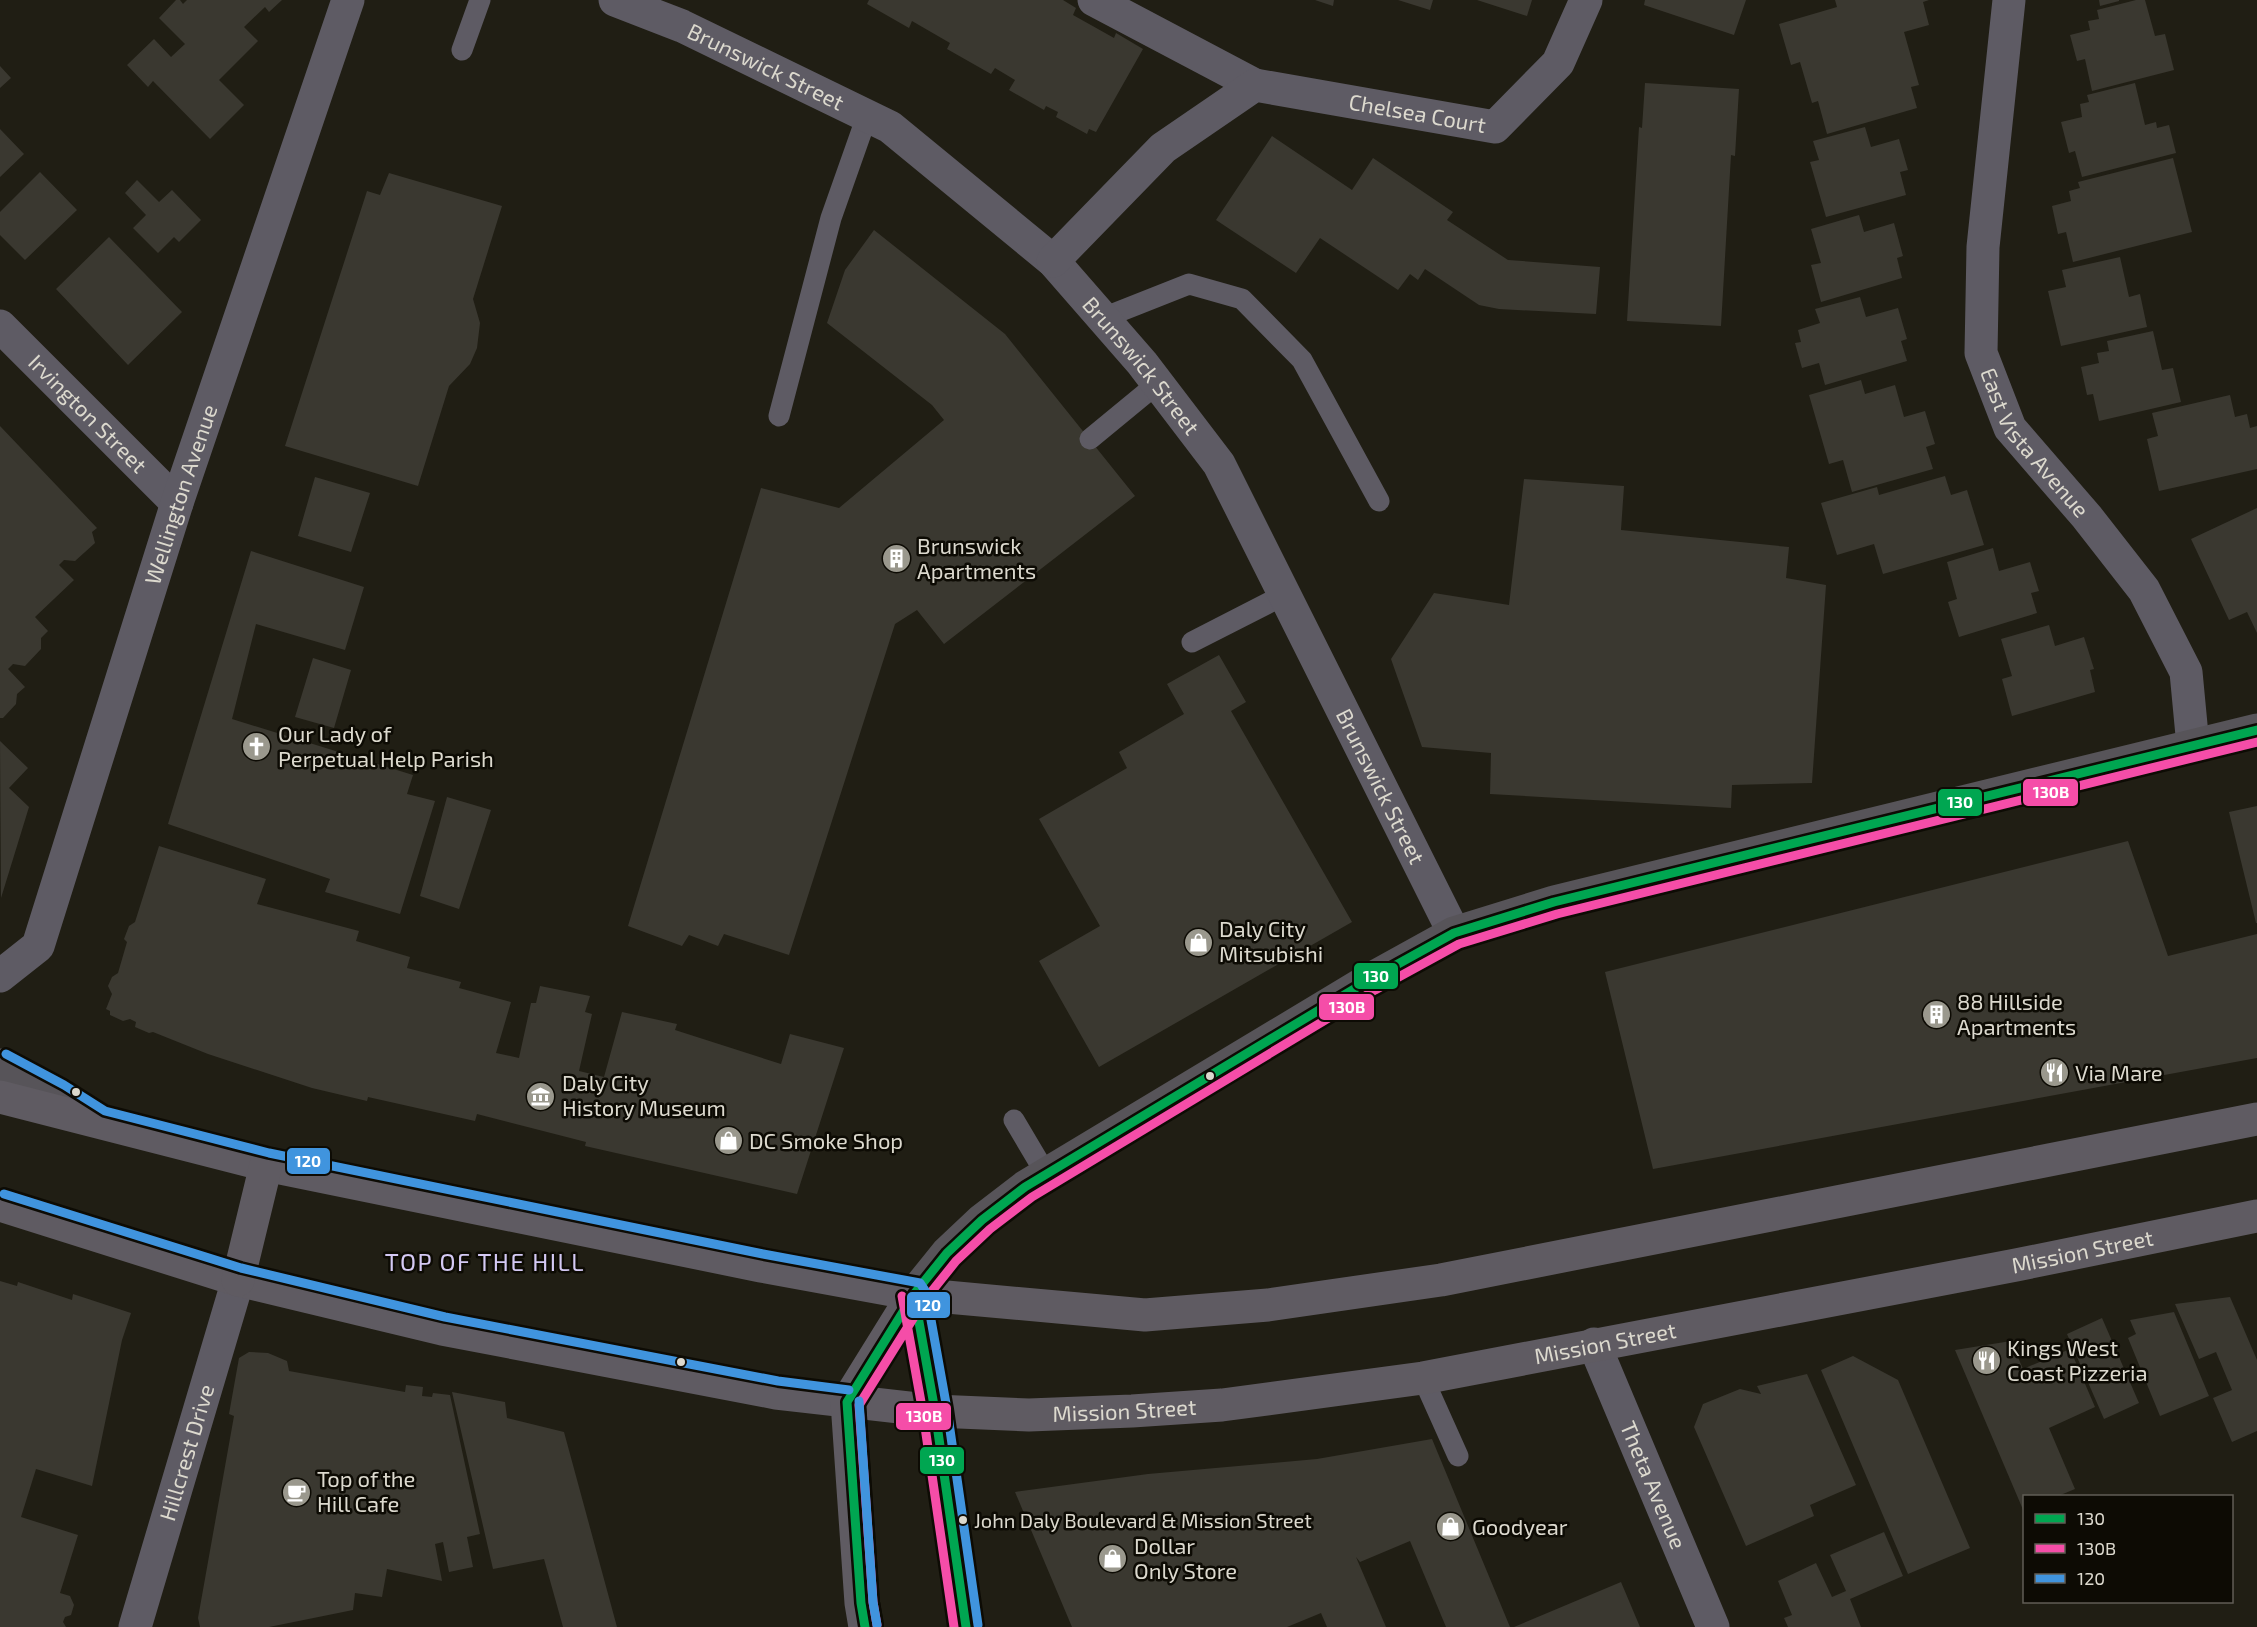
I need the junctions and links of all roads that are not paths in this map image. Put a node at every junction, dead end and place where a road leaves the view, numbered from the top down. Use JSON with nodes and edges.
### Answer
{"nodes":[{"id":1,"x":348,"y":0,"type":"edge"},
{"id":2,"x":480,"y":0,"type":"edge"},
{"id":3,"x":615,"y":0,"type":"edge"},
{"id":4,"x":1094,"y":0,"type":"edge"},
{"id":5,"x":1586,"y":0,"type":"edge"},
{"id":6,"x":2009,"y":0,"type":"edge"},
{"id":7,"x":462,"y":50,"type":"dead end"},
{"id":8,"x":1255,"y":85,"type":"junction"},
{"id":9,"x":867,"y":116,"type":"junction"},
{"id":10,"x":1053,"y":261,"type":"junction"},
{"id":11,"x":1103,"y":318,"type":"junction"},
{"id":12,"x":0,"y":326,"type":"edge"},
{"id":13,"x":1158,"y":383,"type":"junction"},
{"id":14,"x":779,"y":416,"type":"dead end"},
{"id":15,"x":1090,"y":439,"type":"dead end"},
{"id":16,"x":1379,"y":501,"type":"dead end"},
{"id":17,"x":177,"y":503,"type":"junction"},
{"id":18,"x":1284,"y":596,"type":"junction"},
{"id":19,"x":1192,"y":642,"type":"dead end"},
{"id":20,"x":2257,"y":730,"type":"edge"},
{"id":21,"x":2193,"y":746,"type":"junction"},
{"id":22,"x":1454,"y":933,"type":"junction"},
{"id":23,"x":0,"y":976,"type":"edge"},
{"id":24,"x":0,"y":1065,"type":"edge"},
{"id":25,"x":0,"y":1097,"type":"edge"},
{"id":26,"x":2257,"y":1119,"type":"edge"},
{"id":27,"x":1014,"y":1120,"type":"dead end"},
{"id":28,"x":100,"y":1122,"type":"junction"},
{"id":29,"x":266,"y":1165,"type":"junction"},
{"id":30,"x":1046,"y":1174,"type":"junction"},
{"id":31,"x":0,"y":1205,"type":"edge"},
{"id":32,"x":2257,"y":1216,"type":"edge"},
{"id":33,"x":238,"y":1280,"type":"junction"},
{"id":34,"x":914,"y":1294,"type":"junction"},
{"id":35,"x":1594,"y":1344,"type":"junction"},
{"id":36,"x":1423,"y":1377,"type":"junction"},
{"id":37,"x":847,"y":1402,"type":"junction"},
{"id":38,"x":935,"y":1411,"type":"junction"},
{"id":39,"x":1458,"y":1456,"type":"dead end"},
{"id":40,"x":135,"y":1627,"type":"edge"},
{"id":41,"x":865,"y":1627,"type":"edge"},
{"id":42,"x":966,"y":1627,"type":"edge"},
{"id":43,"x":1713,"y":1627,"type":"edge"}],
"edges":[{"from":1,"to":17,"type":"street","name":"Wellington Avenue"},
{"from":2,"to":7,"type":"lane"},
{"from":3,"to":9,"type":"street","name":"Brunswick Street"},
{"from":4,"to":8,"type":"street","name":"Chelsea Court"},
{"from":5,"to":8,"type":"street","name":"Chelsea Court"},
{"from":6,"to":21,"type":"street","name":"East Vista Avenue"},
{"from":8,"to":10,"type":"street"},
{"from":9,"to":10,"type":"street","name":"Brunswick Street"},
{"from":9,"to":14,"type":"lane"},
{"from":10,"to":11,"type":"street","name":"Brunswick Street"},
{"from":11,"to":13,"type":"street","name":"Brunswick Street"},
{"from":11,"to":16,"type":"lane"},
{"from":12,"to":17,"type":"street","name":"Irvington Street"},
{"from":13,"to":15,"type":"lane"},
{"from":13,"to":18,"type":"street","name":"Brunswick Street"},
{"from":17,"to":23,"type":"street","name":"Wellington Avenue"},
{"from":18,"to":19,"type":"lane"},
{"from":18,"to":22,"type":"street","name":"Brunswick Street"},
{"from":20,"to":21,"type":"main road"},
{"from":21,"to":22,"type":"main road"},
{"from":22,"to":30,"type":"main road"},
{"from":24,"to":28,"type":"main road"},
{"from":25,"to":28,"type":"main road"},
{"from":26,"to":34,"type":"main road"},
{"from":27,"to":30,"type":"lane"},
{"from":28,"to":29,"type":"main road"},
{"from":29,"to":33,"type":"main road"},
{"from":29,"to":34,"type":"main road"},
{"from":30,"to":34,"type":"main road"},
{"from":31,"to":33,"type":"main road","name":"Mission Street"},
{"from":32,"to":35,"type":"main road","name":"Mission Street"},
{"from":33,"to":37,"type":"main road","name":"Mission Street"},
{"from":33,"to":40,"type":"street","name":"Hillcrest Drive"},
{"from":34,"to":37,"type":"main road"},
{"from":34,"to":38,"type":"main road"},
{"from":35,"to":36,"type":"main road","name":"Mission Street"},
{"from":35,"to":43,"type":"street","name":"Theta Avenue"},
{"from":36,"to":38,"type":"main road","name":"Mission Street"},
{"from":36,"to":39,"type":"lane"},
{"from":37,"to":38,"type":"main road","name":"Mission Street"},
{"from":37,"to":41,"type":"main road"},
{"from":38,"to":42,"type":"main road"}]}
